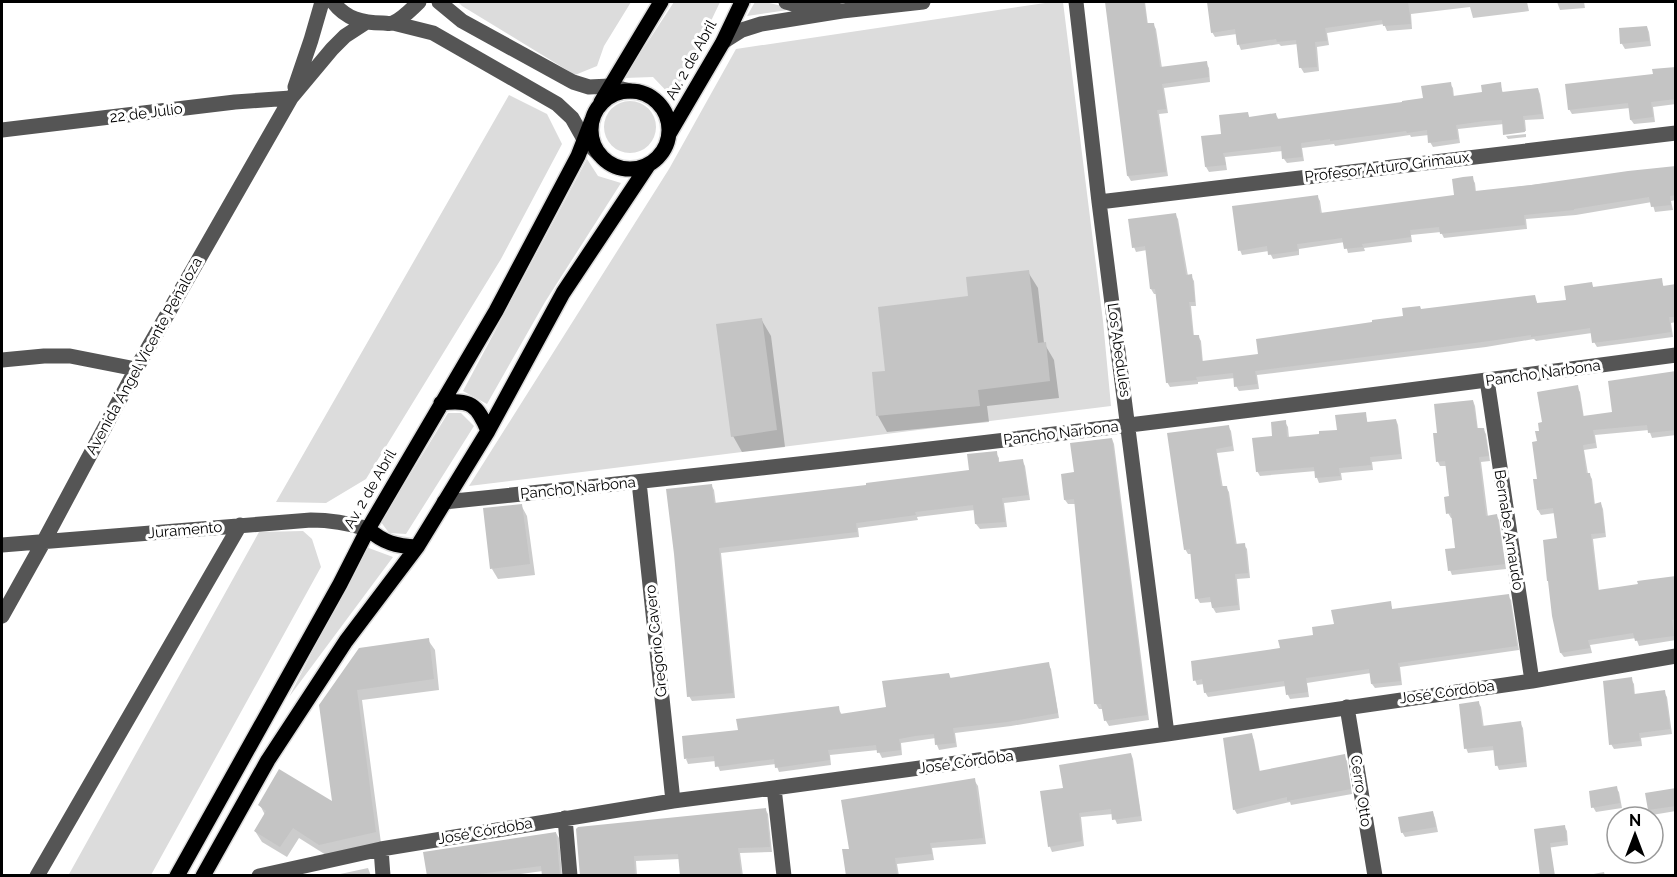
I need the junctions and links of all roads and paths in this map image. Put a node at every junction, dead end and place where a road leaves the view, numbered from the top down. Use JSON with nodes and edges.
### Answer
{"nodes":[{"id":1,"x":322,"y":2,"type":"edge"},
{"id":2,"x":333,"y":2,"type":"edge"},
{"id":3,"x":419,"y":2,"type":"edge"},
{"id":4,"x":439,"y":2,"type":"edge"},
{"id":5,"x":661,"y":2,"type":"edge"},
{"id":6,"x":741,"y":2,"type":"edge"},
{"id":7,"x":786,"y":2,"type":"edge"},
{"id":8,"x":923,"y":2,"type":"edge"},
{"id":9,"x":1076,"y":2,"type":"edge"},
{"id":10,"x":842,"y":11,"type":"junction"},
{"id":11,"x":365,"y":23,"type":"junction"},
{"id":12,"x":393,"y":23,"type":"junction"},
{"id":13,"x":723,"y":42,"type":"junction"},
{"id":14,"x":610,"y":86,"type":"junction"},
{"id":15,"x":630,"y":91,"type":"junction"},
{"id":16,"x":291,"y":98,"type":"junction"},
{"id":17,"x":596,"y":113,"type":"junction"},
{"id":18,"x":2,"y":130,"type":"edge"},
{"id":19,"x":1676,"y":133,"type":"edge"},
{"id":20,"x":669,"y":134,"type":"junction"},
{"id":21,"x":585,"y":141,"type":"junction"},
{"id":22,"x":600,"y":155,"type":"junction"},
{"id":23,"x":649,"y":164,"type":"junction"},
{"id":24,"x":1099,"y":202,"type":"junction"},
{"id":25,"x":1676,"y":355,"type":"edge"},
{"id":26,"x":2,"y":360,"type":"edge"},
{"id":27,"x":136,"y":369,"type":"junction"},
{"id":28,"x":1487,"y":380,"type":"junction"},
{"id":29,"x":441,"y":403,"type":"junction"},
{"id":30,"x":1129,"y":425,"type":"junction"},
{"id":31,"x":488,"y":431,"type":"junction"},
{"id":32,"x":639,"y":482,"type":"junction"},
{"id":33,"x":444,"y":502,"type":"junction"},
{"id":34,"x":240,"y":525,"type":"junction"},
{"id":35,"x":368,"y":529,"type":"junction"},
{"id":36,"x":44,"y":541,"type":"junction"},
{"id":37,"x":2,"y":545,"type":"edge"},
{"id":38,"x":417,"y":547,"type":"junction"},
{"id":39,"x":2,"y":616,"type":"edge"},
{"id":40,"x":1676,"y":656,"type":"edge"},
{"id":41,"x":1532,"y":681,"type":"junction"},
{"id":42,"x":1347,"y":707,"type":"junction"},
{"id":43,"x":1167,"y":734,"type":"junction"},
{"id":44,"x":774,"y":789,"type":"junction"},
{"id":45,"x":673,"y":801,"type":"junction"},
{"id":46,"x":565,"y":818,"type":"junction"},
{"id":47,"x":381,"y":849,"type":"junction"},
{"id":48,"x":37,"y":876,"type":"edge"},
{"id":49,"x":177,"y":876,"type":"edge"},
{"id":50,"x":203,"y":876,"type":"edge"},
{"id":51,"x":259,"y":876,"type":"edge"},
{"id":52,"x":383,"y":876,"type":"edge"},
{"id":53,"x":570,"y":876,"type":"edge"},
{"id":54,"x":784,"y":876,"type":"edge"},
{"id":55,"x":1375,"y":876,"type":"edge"}],
"edges":[{"from":1,"to":16,"type":"street","name":"Avenida Ángel Vicente Peñaloza"},
{"from":2,"to":11,"type":"street"},
{"from":3,"to":12,"type":"street"},
{"from":4,"to":14,"type":"street"},
{"from":5,"to":14,"type":"main road","name":"Av. 2 de Abril"},
{"from":6,"to":13,"type":"main road","name":"Av. 2 de Abril"},
{"from":7,"to":10,"type":"street"},
{"from":8,"to":10,"type":"street"},
{"from":9,"to":24,"type":"street","name":"Los Abedules"},
{"from":10,"to":13,"type":"street"},
{"from":11,"to":12,"type":"street"},
{"from":11,"to":16,"type":"street","name":"Avenida Ángel Vicente Peñaloza"},
{"from":12,"to":21,"type":"street"},
{"from":13,"to":20,"type":"main road","name":"Av. 2 de Abril"},
{"from":14,"to":15,"type":"street"},
{"from":14,"to":17,"type":"main road","name":"Av. 2 de Abril"},
{"from":15,"to":17,"type":"main road"},
{"from":15,"to":20,"type":"main road"},
{"from":16,"to":18,"type":"street","name":"22 de Julio"},
{"from":16,"to":27,"type":"street","name":"Avenida Ángel Vicente Peñaloza"},
{"from":17,"to":21,"type":"main road","name":"Av. 2 de Abril"},
{"from":17,"to":22,"type":"main road"},
{"from":19,"to":24,"type":"street","name":"Profesor Arturo Grimaux"},
{"from":20,"to":23,"type":"main road"},
{"from":21,"to":22,"type":"street"},
{"from":21,"to":29,"type":"main road","name":"Av. 2 de Abril"},
{"from":22,"to":23,"type":"main road"},
{"from":23,"to":31,"type":"main road"},
{"from":24,"to":30,"type":"street","name":"Los Abedules"},
{"from":25,"to":28,"type":"street","name":"Pancho Narbona"},
{"from":26,"to":27,"type":"street"},
{"from":27,"to":36,"type":"street","name":"Avenida Ángel Vicente Peñaloza"},
{"from":28,"to":30,"type":"street","name":"Pancho Narbona"},
{"from":28,"to":41,"type":"street","name":"Bernabe Arnaudo"},
{"from":29,"to":31,"type":"main road"},
{"from":29,"to":35,"type":"main road","name":"Av. 2 de Abril"},
{"from":30,"to":32,"type":"street","name":"Pancho Narbona"},
{"from":30,"to":43,"type":"street","name":"Los Abedules"},
{"from":31,"to":33,"type":"main road"},
{"from":32,"to":33,"type":"street","name":"Pancho Narbona"},
{"from":32,"to":45,"type":"street","name":"Gregorio Cavero"},
{"from":33,"to":38,"type":"main road"},
{"from":34,"to":35,"type":"street","name":"Juramento"},
{"from":34,"to":36,"type":"street","name":"Juramento"},
{"from":34,"to":48,"type":"street"},
{"from":35,"to":38,"type":"main road"},
{"from":35,"to":49,"type":"main road","name":"Av. 2 de Abril"},
{"from":36,"to":37,"type":"street","name":"Juramento"},
{"from":36,"to":39,"type":"street","name":"Avenida Ángel Vicente Peñaloza"},
{"from":38,"to":50,"type":"main road"},
{"from":40,"to":41,"type":"street","name":"José Córdoba"},
{"from":41,"to":42,"type":"street","name":"José Córdoba"},
{"from":42,"to":43,"type":"street","name":"José Córdoba"},
{"from":42,"to":55,"type":"street","name":"Cerro Otto"},
{"from":43,"to":44,"type":"street","name":"José Córdoba"},
{"from":44,"to":45,"type":"street","name":"José Córdoba"},
{"from":44,"to":54,"type":"street"},
{"from":45,"to":46,"type":"street","name":"José Córdoba"},
{"from":46,"to":47,"type":"street","name":"José Córdoba"},
{"from":46,"to":53,"type":"street"},
{"from":47,"to":51,"type":"street","name":"José Córdoba"},
{"from":47,"to":52,"type":"street"}]}
